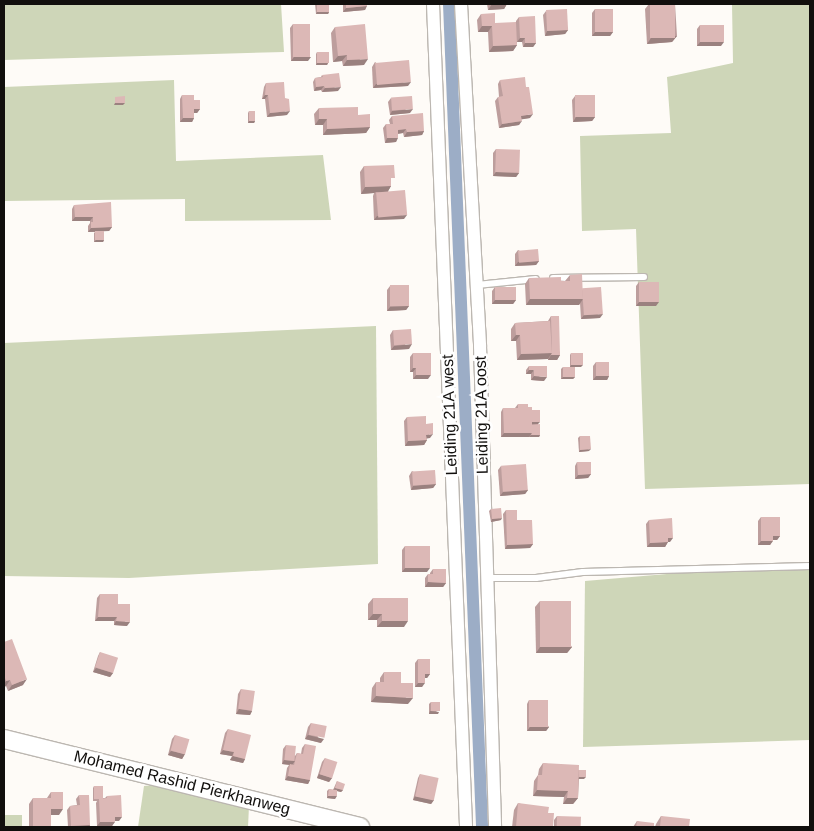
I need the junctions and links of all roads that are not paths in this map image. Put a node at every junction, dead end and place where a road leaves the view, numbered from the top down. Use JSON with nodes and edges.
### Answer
{"nodes":[{"id":1,"x":433,"y":4,"type":"edge"},
{"id":2,"x":461,"y":4,"type":"edge"},
{"id":3,"x":644,"y":277,"type":"dead end"},
{"id":4,"x":478,"y":285,"type":"junction"},
{"id":5,"x":810,"y":566,"type":"edge"},
{"id":6,"x":486,"y":578,"type":"junction"},
{"id":7,"x":4,"y":739,"type":"edge"},
{"id":8,"x":340,"y":825,"type":"edge"},
{"id":9,"x":360,"y":827,"type":"edge"},
{"id":10,"x":466,"y":827,"type":"edge"},
{"id":11,"x":495,"y":827,"type":"edge"}],
"edges":[{"from":1,"to":10,"type":"street","name":"Leiding 21A west"},
{"from":2,"to":4,"type":"street","name":"Leiding 21A oost"},
{"from":3,"to":4,"type":"lane"},
{"from":4,"to":6,"type":"street","name":"Leiding 21A oost"},
{"from":5,"to":6,"type":"lane"},
{"from":6,"to":11,"type":"street","name":"Leiding 21A oost"},
{"from":7,"to":8,"type":"street","name":"Mohamed Rashid Pierkhanweg"},
{"from":8,"to":9,"type":"street","name":"Mohamed Rashid Pierkhanweg"}]}
